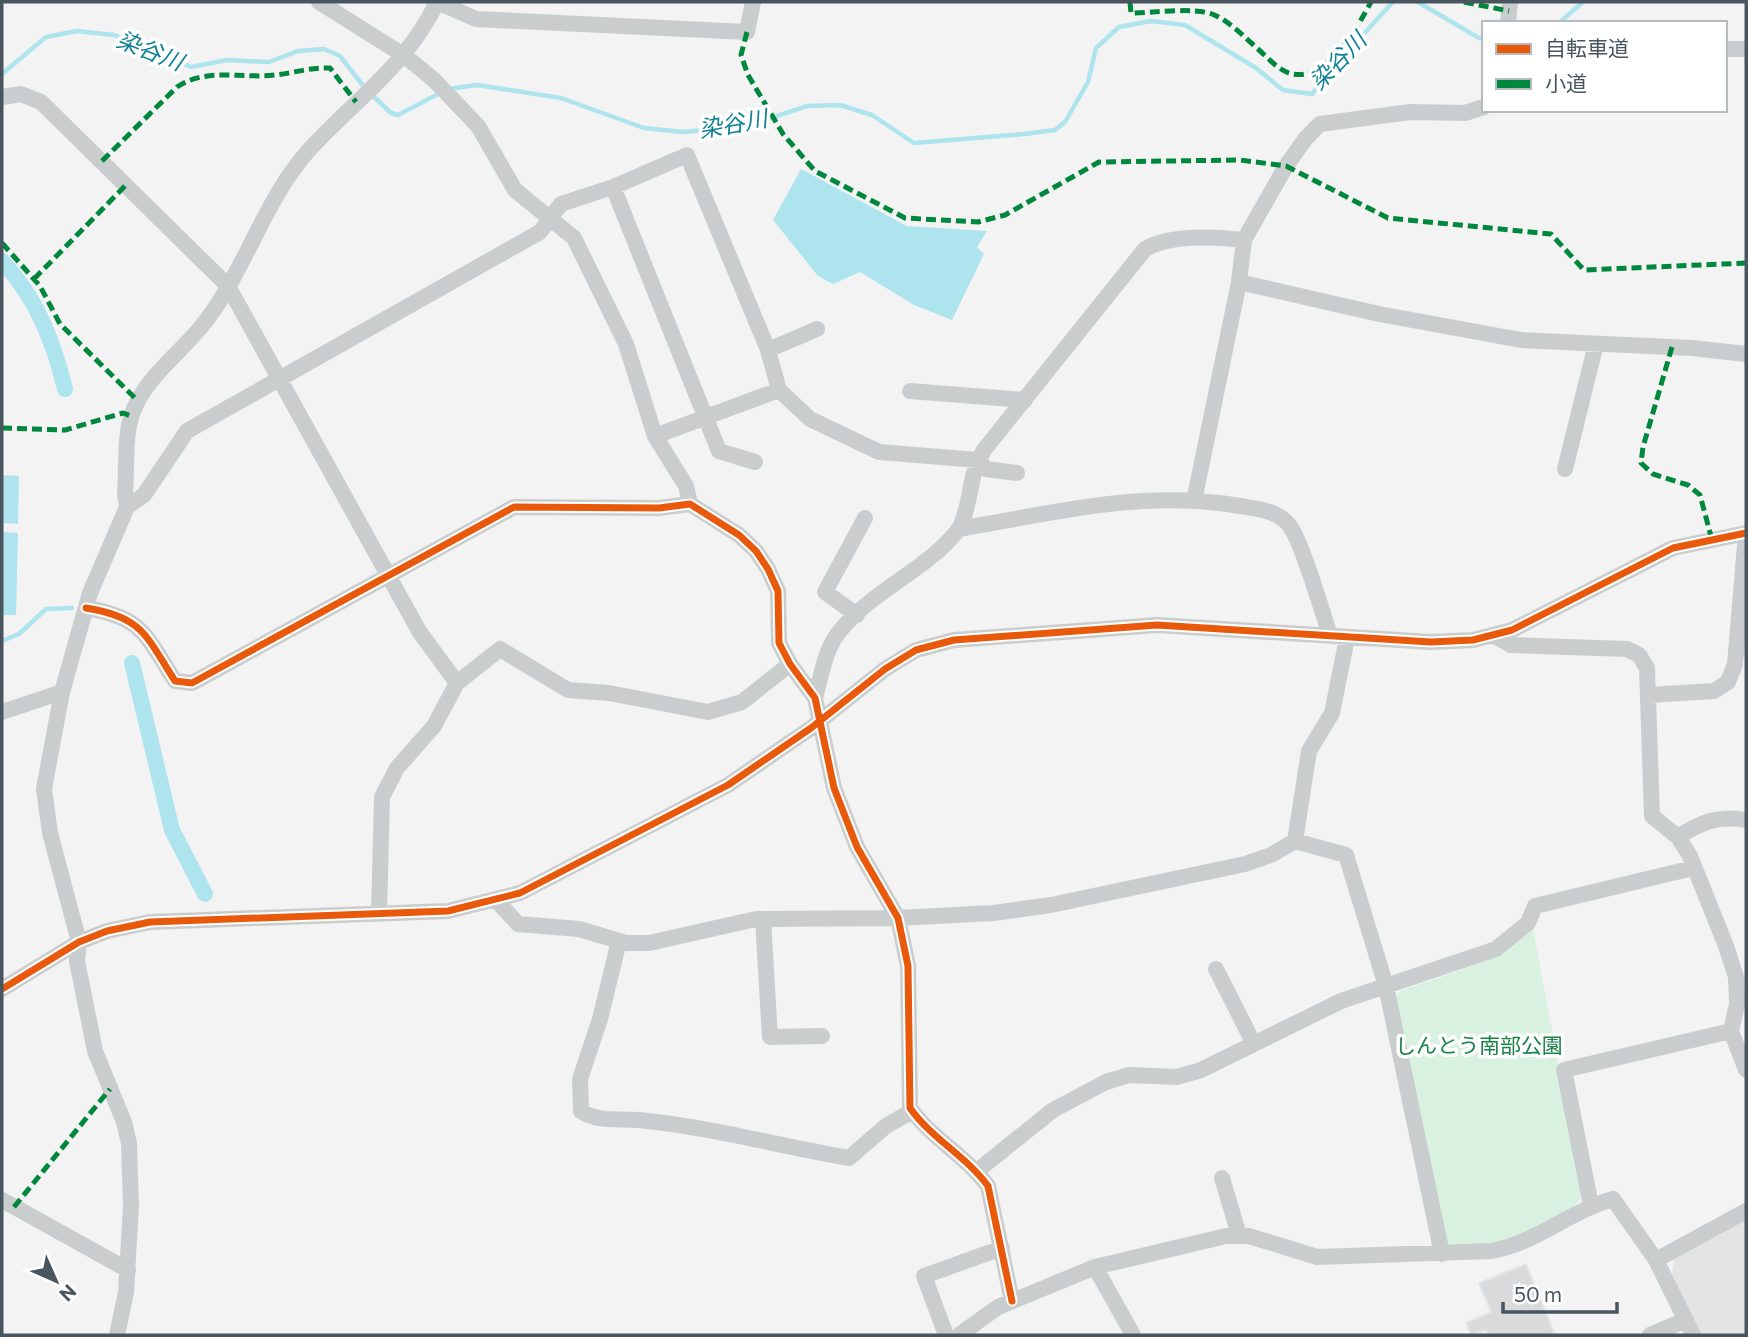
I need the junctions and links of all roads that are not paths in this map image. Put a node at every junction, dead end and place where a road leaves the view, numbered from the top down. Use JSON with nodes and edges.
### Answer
{"nodes":[{"id":1,"x":319,"y":2,"type":"edge"},
{"id":2,"x":437,"y":2,"type":"edge"},
{"id":3,"x":753,"y":2,"type":"edge"},
{"id":4,"x":1510,"y":2,"type":"edge"},
{"id":5,"x":1508,"y":21,"type":"edge"},
{"id":6,"x":1727,"y":49,"type":"edge"},
{"id":7,"x":1746,"y":49,"type":"edge"},
{"id":8,"x":405,"y":56,"type":"junction"},
{"id":9,"x":2,"y":97,"type":"edge"},
{"id":10,"x":1482,"y":108,"type":"edge"},
{"id":11,"x":612,"y":187,"type":"junction"},
{"id":12,"x":550,"y":220,"type":"junction"},
{"id":13,"x":1244,"y":240,"type":"junction"},
{"id":14,"x":1239,"y":282,"type":"junction"},
{"id":15,"x":229,"y":286,"type":"junction"},
{"id":16,"x":817,"y":329,"type":"dead end"},
{"id":17,"x":1596,"y":344,"type":"junction"},
{"id":18,"x":768,"y":350,"type":"junction"},
{"id":19,"x":1746,"y":354,"type":"edge"},
{"id":20,"x":279,"y":377,"type":"junction"},
{"id":21,"x":779,"y":390,"type":"junction"},
{"id":22,"x":911,"y":391,"type":"dead end"},
{"id":23,"x":1025,"y":400,"type":"junction"},
{"id":24,"x":705,"y":418,"type":"junction"},
{"id":25,"x":655,"y":436,"type":"junction"},
{"id":26,"x":978,"y":460,"type":"junction"},
{"id":27,"x":755,"y":463,"type":"dead end"},
{"id":28,"x":1565,"y":469,"type":"dead end"},
{"id":29,"x":1017,"y":472,"type":"dead end"},
{"id":30,"x":1194,"y":501,"type":"junction"},
{"id":31,"x":690,"y":504,"type":"junction"},
{"id":32,"x":127,"y":507,"type":"junction"},
{"id":33,"x":865,"y":518,"type":"dead end"},
{"id":34,"x":959,"y":529,"type":"junction"},
{"id":35,"x":1746,"y":533,"type":"edge"},
{"id":36,"x":390,"y":575,"type":"junction"},
{"id":37,"x":86,"y":608,"type":"junction"},
{"id":38,"x":857,"y":615,"type":"junction"},
{"id":39,"x":1330,"y":635,"type":"junction"},
{"id":40,"x":1493,"y":635,"type":"junction"},
{"id":41,"x":1348,"y":638,"type":"junction"},
{"id":42,"x":790,"y":664,"type":"junction"},
{"id":43,"x":457,"y":683,"type":"junction"},
{"id":44,"x":62,"y":692,"type":"junction"},
{"id":45,"x":1648,"y":695,"type":"junction"},
{"id":46,"x":815,"y":698,"type":"junction"},
{"id":47,"x":2,"y":712,"type":"edge"},
{"id":48,"x":822,"y":719,"type":"junction"},
{"id":49,"x":1746,"y":820,"type":"edge"},
{"id":50,"x":1678,"y":837,"type":"junction"},
{"id":51,"x":1295,"y":841,"type":"junction"},
{"id":52,"x":1693,"y":868,"type":"junction"},
{"id":53,"x":496,"y":900,"type":"junction"},
{"id":54,"x":379,"y":914,"type":"junction"},
{"id":55,"x":898,"y":918,"type":"junction"},
{"id":56,"x":764,"y":919,"type":"junction"},
{"id":57,"x":619,"y":941,"type":"junction"},
{"id":58,"x":79,"y":942,"type":"junction"},
{"id":59,"x":1216,"y":969,"type":"dead end"},
{"id":60,"x":1386,"y":986,"type":"junction"},
{"id":61,"x":2,"y":989,"type":"edge"},
{"id":62,"x":1742,"y":1002,"type":"edge"},
{"id":63,"x":1731,"y":1031,"type":"junction"},
{"id":64,"x":822,"y":1036,"type":"dead end"},
{"id":65,"x":1254,"y":1044,"type":"junction"},
{"id":66,"x":1746,"y":1070,"type":"edge"},
{"id":67,"x":912,"y":1111,"type":"junction"},
{"id":68,"x":977,"y":1171,"type":"junction"},
{"id":69,"x":1222,"y":1178,"type":"dead end"},
{"id":70,"x":2,"y":1200,"type":"edge"},
{"id":71,"x":1591,"y":1205,"type":"junction"},
{"id":72,"x":1746,"y":1211,"type":"edge"},
{"id":73,"x":1239,"y":1235,"type":"junction"},
{"id":74,"x":1002,"y":1248,"type":"junction"},
{"id":75,"x":1442,"y":1254,"type":"junction"},
{"id":76,"x":1656,"y":1260,"type":"junction"},
{"id":77,"x":1095,"y":1267,"type":"junction"},
{"id":78,"x":128,"y":1270,"type":"junction"},
{"id":79,"x":1012,"y":1301,"type":"junction"},
{"id":80,"x":1686,"y":1320,"type":"junction"},
{"id":81,"x":117,"y":1335,"type":"edge"},
{"id":82,"x":946,"y":1335,"type":"edge"},
{"id":83,"x":959,"y":1335,"type":"edge"},
{"id":84,"x":1133,"y":1335,"type":"edge"},
{"id":85,"x":1650,"y":1335,"type":"edge"},
{"id":86,"x":1693,"y":1335,"type":"edge"}],
"edges":[{"from":1,"to":8,"type":"street"},
{"from":2,"to":3,"type":"street"},
{"from":2,"to":8,"type":"street"},
{"from":4,"to":5,"type":"street"},
{"from":6,"to":7,"type":"street"},
{"from":8,"to":12,"type":"street"},
{"from":8,"to":15,"type":"street"},
{"from":9,"to":15,"type":"street"},
{"from":10,"to":13,"type":"street"},
{"from":11,"to":12,"type":"street"},
{"from":11,"to":18,"type":"street"},
{"from":11,"to":24,"type":"street"},
{"from":12,"to":20,"type":"street"},
{"from":12,"to":25,"type":"street"},
{"from":13,"to":14,"type":"street"},
{"from":13,"to":23,"type":"street"},
{"from":14,"to":17,"type":"street"},
{"from":14,"to":30,"type":"street"},
{"from":15,"to":20,"type":"street"},
{"from":15,"to":32,"type":"street"},
{"from":16,"to":18,"type":"street"},
{"from":17,"to":19,"type":"street"},
{"from":17,"to":28,"type":"street"},
{"from":18,"to":21,"type":"street"},
{"from":20,"to":32,"type":"street"},
{"from":20,"to":36,"type":"street"},
{"from":21,"to":24,"type":"street"},
{"from":21,"to":26,"type":"street"},
{"from":22,"to":23,"type":"street"},
{"from":23,"to":26,"type":"street"},
{"from":24,"to":25,"type":"street"},
{"from":24,"to":27,"type":"street"},
{"from":25,"to":31,"type":"street"},
{"from":26,"to":29,"type":"street"},
{"from":26,"to":34,"type":"street"},
{"from":30,"to":34,"type":"street"},
{"from":30,"to":39,"type":"street"},
{"from":31,"to":36,"type":"street"},
{"from":31,"to":42,"type":"street"},
{"from":32,"to":37,"type":"street"},
{"from":33,"to":38,"type":"street"},
{"from":34,"to":38,"type":"street"},
{"from":35,"to":40,"type":"street"},
{"from":35,"to":45,"type":"street"},
{"from":36,"to":37,"type":"street"},
{"from":36,"to":43,"type":"street"},
{"from":37,"to":44,"type":"street"},
{"from":38,"to":46,"type":"street"},
{"from":39,"to":41,"type":"street"},
{"from":39,"to":48,"type":"street"},
{"from":40,"to":41,"type":"street"},
{"from":40,"to":45,"type":"street"},
{"from":41,"to":51,"type":"street"},
{"from":42,"to":43,"type":"street"},
{"from":42,"to":46,"type":"street"},
{"from":43,"to":54,"type":"street"},
{"from":44,"to":47,"type":"street"},
{"from":44,"to":58,"type":"street"},
{"from":45,"to":50,"type":"street"},
{"from":46,"to":48,"type":"street"},
{"from":48,"to":53,"type":"street"},
{"from":48,"to":55,"type":"street"},
{"from":49,"to":50,"type":"street"},
{"from":50,"to":52,"type":"street"},
{"from":51,"to":55,"type":"street"},
{"from":51,"to":60,"type":"street"},
{"from":52,"to":60,"type":"street"},
{"from":52,"to":62,"type":"street"},
{"from":53,"to":54,"type":"street"},
{"from":53,"to":57,"type":"street"},
{"from":54,"to":58,"type":"street"},
{"from":55,"to":56,"type":"street"},
{"from":55,"to":67,"type":"street"},
{"from":56,"to":57,"type":"street"},
{"from":56,"to":64,"type":"street"},
{"from":57,"to":67,"type":"street"},
{"from":58,"to":61,"type":"street"},
{"from":58,"to":78,"type":"street"},
{"from":59,"to":65,"type":"street"},
{"from":60,"to":65,"type":"street"},
{"from":60,"to":75,"type":"street"},
{"from":62,"to":63,"type":"street"},
{"from":63,"to":66,"type":"street"},
{"from":63,"to":71,"type":"street"},
{"from":65,"to":68,"type":"street"},
{"from":67,"to":68,"type":"street"},
{"from":68,"to":74,"type":"street"},
{"from":69,"to":73,"type":"street"},
{"from":70,"to":78,"type":"street"},
{"from":71,"to":75,"type":"street"},
{"from":71,"to":76,"type":"street"},
{"from":72,"to":76,"type":"street"},
{"from":73,"to":75,"type":"street"},
{"from":73,"to":77,"type":"street"},
{"from":74,"to":79,"type":"street"},
{"from":74,"to":82,"type":"street"},
{"from":76,"to":80,"type":"street"},
{"from":77,"to":79,"type":"street"},
{"from":77,"to":84,"type":"street"},
{"from":78,"to":81,"type":"street"},
{"from":79,"to":83,"type":"street"},
{"from":80,"to":85,"type":"street"},
{"from":80,"to":86,"type":"street"}]}
